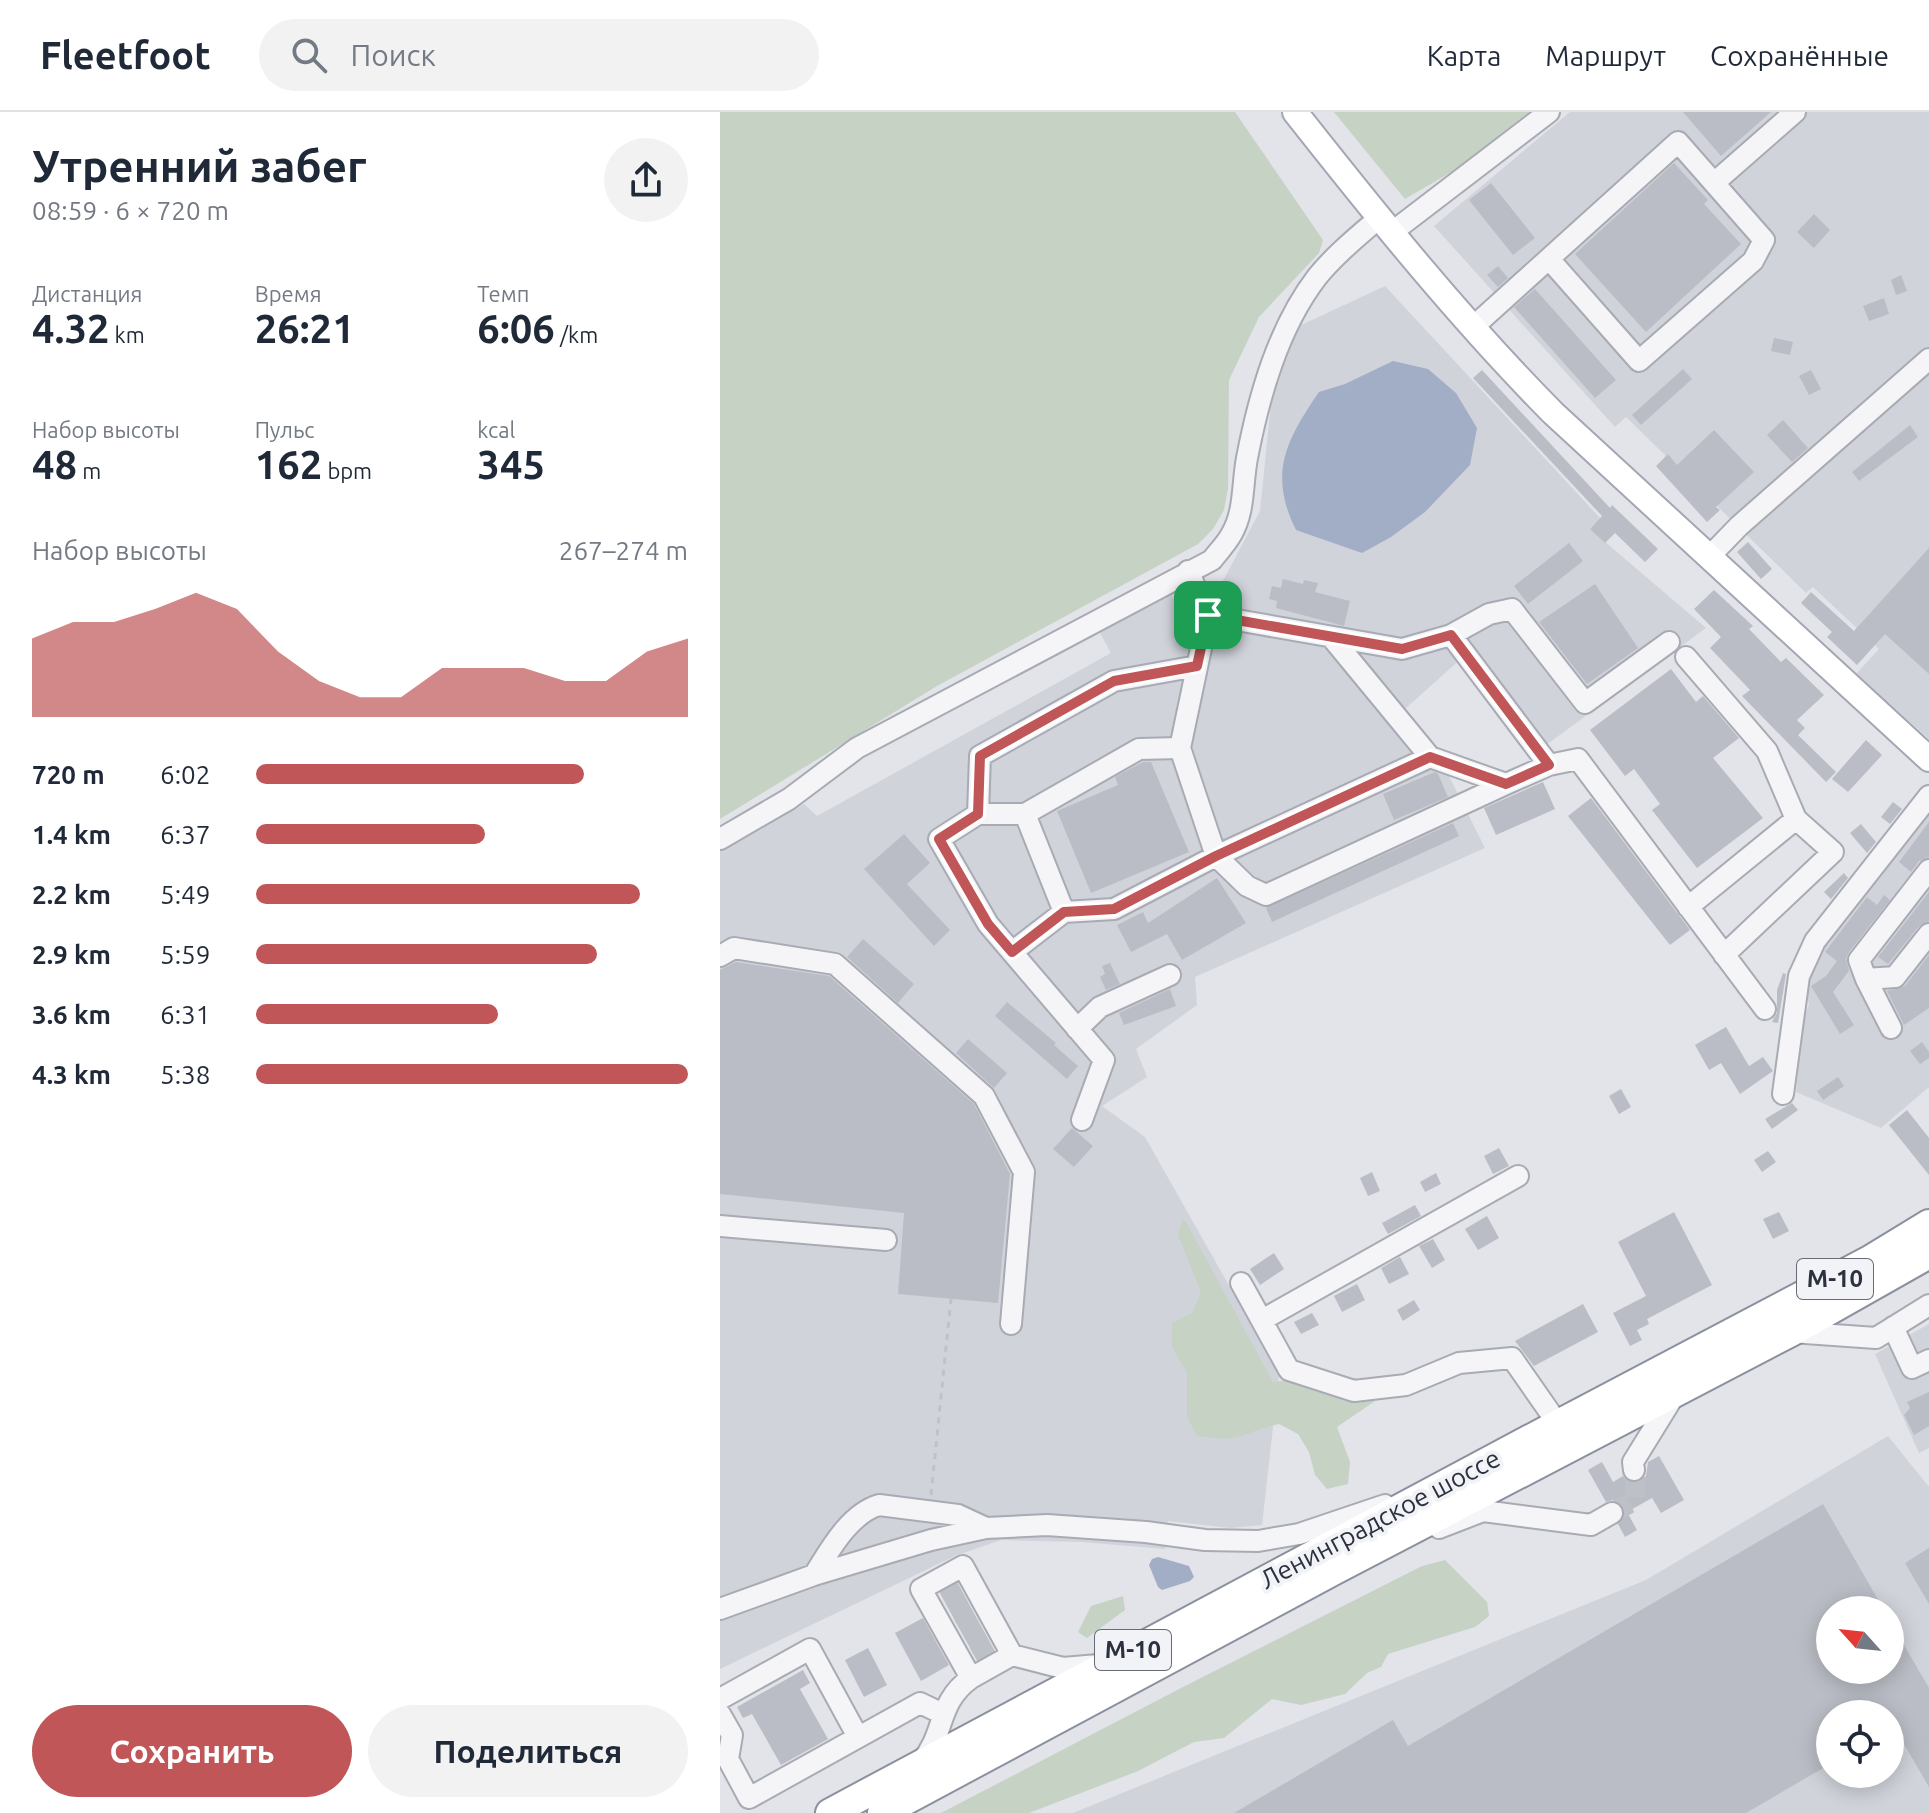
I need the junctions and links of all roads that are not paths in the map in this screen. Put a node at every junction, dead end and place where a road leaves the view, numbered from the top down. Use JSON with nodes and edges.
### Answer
{"nodes":[{"id":1,"x":1295,"y":112,"type":"edge"},
{"id":2,"x":1549,"y":112,"type":"edge"},
{"id":3,"x":1795,"y":112,"type":"edge"},
{"id":4,"x":1714,"y":183,"type":"junction"},
{"id":5,"x":1385,"y":226,"type":"junction"},
{"id":6,"x":1549,"y":259,"type":"junction"},
{"id":7,"x":1472,"y":328,"type":"junction"},
{"id":8,"x":1929,"y":359,"type":"edge"},
{"id":9,"x":1709,"y":557,"type":"junction"},
{"id":10,"x":1188,"y":571,"type":"junction"},
{"id":11,"x":1208,"y":615,"type":"junction"},
{"id":12,"x":1451,"y":635,"type":"junction"},
{"id":13,"x":1332,"y":638,"type":"junction"},
{"id":14,"x":1669,"y":642,"type":"dead end"},
{"id":15,"x":1686,"y":657,"type":"dead end"},
{"id":16,"x":1197,"y":666,"type":"junction"},
{"id":17,"x":1180,"y":748,"type":"junction"},
{"id":18,"x":1430,"y":757,"type":"junction"},
{"id":19,"x":1929,"y":759,"type":"edge"},
{"id":20,"x":1549,"y":765,"type":"junction"},
{"id":21,"x":1506,"y":784,"type":"junction"},
{"id":22,"x":1929,"y":796,"type":"edge"},
{"id":23,"x":978,"y":814,"type":"junction"},
{"id":24,"x":1025,"y":814,"type":"junction"},
{"id":25,"x":1796,"y":819,"type":"junction"},
{"id":26,"x":720,"y":839,"type":"edge"},
{"id":27,"x":1216,"y":856,"type":"junction"},
{"id":28,"x":1929,"y":870,"type":"edge"},
{"id":29,"x":1688,"y":907,"type":"junction"},
{"id":30,"x":1064,"y":912,"type":"junction"},
{"id":31,"x":1929,"y":934,"type":"edge"},
{"id":32,"x":1012,"y":952,"type":"junction"},
{"id":33,"x":1724,"y":955,"type":"junction"},
{"id":34,"x":720,"y":956,"type":"edge"},
{"id":35,"x":1170,"y":975,"type":"dead end"},
{"id":36,"x":1866,"y":979,"type":"junction"},
{"id":37,"x":1765,"y":1009,"type":"dead end"},
{"id":38,"x":1891,"y":1028,"type":"dead end"},
{"id":39,"x":1077,"y":1029,"type":"junction"},
{"id":40,"x":1783,"y":1094,"type":"dead end"},
{"id":41,"x":1082,"y":1120,"type":"dead end"},
{"id":42,"x":1518,"y":1176,"type":"dead end"},
{"id":43,"x":1929,"y":1224,"type":"edge"},
{"id":44,"x":720,"y":1226,"type":"edge"},
{"id":45,"x":886,"y":1240,"type":"dead end"},
{"id":46,"x":1929,"y":1254,"type":"edge"},
{"id":47,"x":1241,"y":1283,"type":"dead end"},
{"id":48,"x":1929,"y":1305,"type":"edge"},
{"id":49,"x":1262,"y":1320,"type":"junction"},
{"id":50,"x":1011,"y":1324,"type":"dead end"},
{"id":51,"x":1893,"y":1327,"type":"junction"},
{"id":52,"x":1791,"y":1332,"type":"junction"},
{"id":53,"x":1929,"y":1360,"type":"edge"},
{"id":54,"x":1675,"y":1393,"type":"junction"},
{"id":55,"x":1558,"y":1424,"type":"junction"},
{"id":56,"x":1634,"y":1470,"type":"tunnel mouth"},
{"id":57,"x":1436,"y":1489,"type":"junction"},
{"id":58,"x":1612,"y":1513,"type":"tunnel mouth"},
{"id":59,"x":986,"y":1528,"type":"junction"},
{"id":60,"x":1335,"y":1570,"type":"junction"},
{"id":61,"x":814,"y":1575,"type":"junction"},
{"id":62,"x":720,"y":1609,"type":"edge"},
{"id":63,"x":986,"y":1618,"type":"junction"},
{"id":64,"x":954,"y":1635,"type":"junction"},
{"id":65,"x":1110,"y":1663,"type":"junction"},
{"id":66,"x":720,"y":1699,"type":"edge"},
{"id":67,"x":720,"y":1714,"type":"edge"},
{"id":68,"x":943,"y":1714,"type":"junction"},
{"id":69,"x":858,"y":1737,"type":"junction"},
{"id":70,"x":724,"y":1762,"type":"edge"},
{"id":71,"x":917,"y":1766,"type":"junction"},
{"id":72,"x":830,"y":1813,"type":"edge"},
{"id":73,"x":882,"y":1813,"type":"edge"}],
"edges":[{"from":1,"to":5,"type":"main road"},
{"from":2,"to":5,"type":"street"},
{"from":3,"to":4,"type":"street"},
{"from":4,"to":6,"type":"street"},
{"from":4,"to":6,"type":"street"},
{"from":5,"to":7,"type":"main road"},
{"from":5,"to":10,"type":"street"},
{"from":6,"to":7,"type":"street"},
{"from":7,"to":9,"type":"main road"},
{"from":8,"to":9,"type":"street"},
{"from":9,"to":19,"type":"main road"},
{"from":10,"to":11,"type":"street"},
{"from":10,"to":26,"type":"street"},
{"from":11,"to":13,"type":"street"},
{"from":11,"to":16,"type":"street"},
{"from":12,"to":13,"type":"street"},
{"from":12,"to":14,"type":"street"},
{"from":12,"to":20,"type":"street"},
{"from":13,"to":18,"type":"street"},
{"from":15,"to":25,"type":"street"},
{"from":16,"to":17,"type":"street"},
{"from":16,"to":23,"type":"street"},
{"from":17,"to":24,"type":"street"},
{"from":17,"to":27,"type":"street"},
{"from":18,"to":21,"type":"street"},
{"from":18,"to":27,"type":"street"},
{"from":20,"to":21,"type":"street"},
{"from":20,"to":29,"type":"street"},
{"from":21,"to":27,"type":"street"},
{"from":22,"to":40,"type":"street"},
{"from":23,"to":24,"type":"street"},
{"from":23,"to":32,"type":"street"},
{"from":24,"to":30,"type":"street"},
{"from":25,"to":29,"type":"street"},
{"from":25,"to":33,"type":"street"},
{"from":27,"to":30,"type":"street"},
{"from":28,"to":36,"type":"street"},
{"from":29,"to":33,"type":"street"},
{"from":30,"to":32,"type":"street"},
{"from":31,"to":36,"type":"street"},
{"from":32,"to":39,"type":"street"},
{"from":33,"to":37,"type":"street"},
{"from":34,"to":50,"type":"street"},
{"from":35,"to":39,"type":"street"},
{"from":36,"to":38,"type":"street"},
{"from":39,"to":41,"type":"street"},
{"from":42,"to":49,"type":"street"},
{"from":43,"to":55,"type":"highway","name":"Ленинградское шоссе","number":"М-10"},
{"from":44,"to":45,"type":"street"},
{"from":46,"to":52,"type":"highway","name":"Ленинградское шоссе","number":"М-10"},
{"from":47,"to":49,"type":"street"},
{"from":48,"to":51,"type":"street"},
{"from":49,"to":55,"type":"street"},
{"from":51,"to":52,"type":"street"},
{"from":51,"to":53,"type":"street"},
{"from":52,"to":54,"type":"highway","name":"Ленинградское шоссе","number":"М-10"},
{"from":54,"to":56,"type":"street"},
{"from":54,"to":60,"type":"highway","name":"Ленинградское шоссе","number":"М-10"},
{"from":55,"to":57,"type":"highway","name":"Ленинградское шоссе","number":"М-10"},
{"from":57,"to":59,"type":"street"},
{"from":57,"to":65,"type":"highway","name":"Ленинградское шоссе","number":"М-10"},
{"from":58,"to":60,"type":"street"},
{"from":59,"to":61,"type":"street"},
{"from":59,"to":61,"type":"street"},
{"from":60,"to":73,"type":"highway","name":"Ленинградское шоссе","number":"М-10"},
{"from":61,"to":62,"type":"street"},
{"from":63,"to":64,"type":"street"},
{"from":63,"to":64,"type":"street"},
{"from":63,"to":65,"type":"street"},
{"from":64,"to":68,"type":"street"},
{"from":65,"to":71,"type":"highway","name":"Ленинградское шоссе","number":"М-10"},
{"from":66,"to":69,"type":"street"},
{"from":67,"to":70,"type":"street"},
{"from":68,"to":69,"type":"street"},
{"from":68,"to":71,"type":"street"},
{"from":69,"to":70,"type":"street"},
{"from":71,"to":72,"type":"highway","name":"Ленинградское шоссе","number":"М-10"}]}
